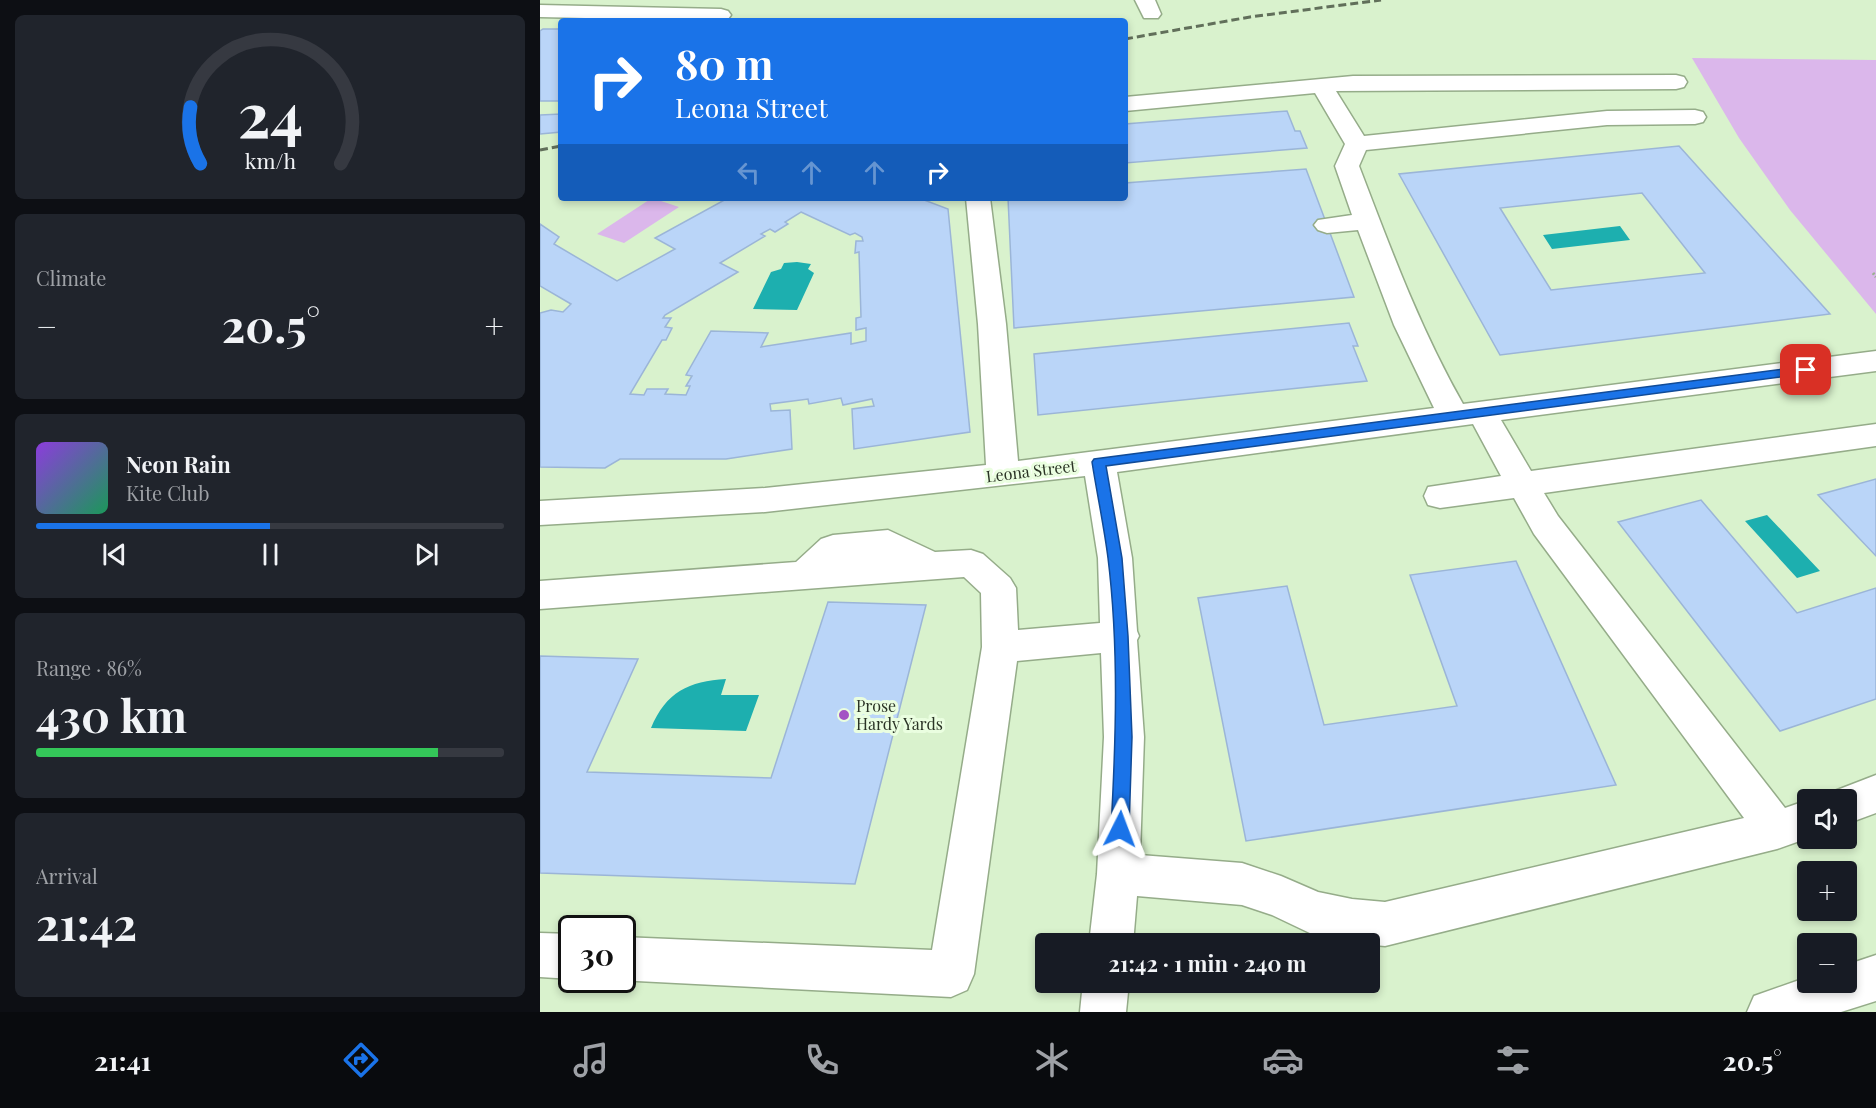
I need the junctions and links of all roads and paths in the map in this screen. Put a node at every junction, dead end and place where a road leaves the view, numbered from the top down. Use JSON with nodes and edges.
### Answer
{"nodes":[{"id":1,"x":540,"y":11,"type":"edge"},
{"id":2,"x":723,"y":12,"type":"edge"},
{"id":3,"x":1588,"y":82,"type":"junction"},
{"id":4,"x":1676,"y":82,"type":"dead end"},
{"id":5,"x":1320,"y":85,"type":"junction"},
{"id":6,"x":1128,"y":104,"type":"edge"},
{"id":7,"x":1695,"y":117,"type":"dead end"},
{"id":8,"x":1607,"y":118,"type":"junction"},
{"id":9,"x":1357,"y":144,"type":"junction"},
{"id":10,"x":978,"y":201,"type":"edge"},
{"id":11,"x":1367,"y":221,"type":"junction"},
{"id":12,"x":1327,"y":225,"type":"dead end"},
{"id":13,"x":1873,"y":273,"type":"dead end"},
{"id":14,"x":1876,"y":277,"type":"edge"},
{"id":15,"x":1876,"y":361,"type":"edge"},
{"id":16,"x":1467,"y":414,"type":"junction"},
{"id":17,"x":1876,"y":435,"type":"edge"},
{"id":18,"x":1099,"y":462,"type":"junction"},
{"id":19,"x":1003,"y":475,"type":"junction"},
{"id":20,"x":1521,"y":485,"type":"junction"},
{"id":21,"x":1440,"y":496,"type":"dead end"},
{"id":22,"x":540,"y":513,"type":"edge"},
{"id":23,"x":540,"y":595,"type":"edge"},
{"id":24,"x":1121,"y":636,"type":"junction"},
{"id":25,"x":1000,"y":647,"type":"junction"},
{"id":26,"x":1876,"y":794,"type":"edge"},
{"id":27,"x":1857,"y":801,"type":"edge"},
{"id":28,"x":1792,"y":824,"type":"edge"},
{"id":29,"x":1118,"y":874,"type":"junction"},
{"id":30,"x":1112,"y":933,"type":"edge"},
{"id":31,"x":540,"y":955,"type":"edge"},
{"id":32,"x":558,"y":956,"type":"edge"},
{"id":33,"x":636,"y":960,"type":"edge"},
{"id":34,"x":1876,"y":978,"type":"edge"},
{"id":35,"x":1106,"y":993,"type":"edge"},
{"id":36,"x":1103,"y":1012,"type":"edge"},
{"id":37,"x":1770,"y":1012,"type":"edge"}],
"edges":[{"from":1,"to":2,"type":"street"},
{"from":3,"to":4,"type":"street"},
{"from":3,"to":5,"type":"street"},
{"from":3,"to":8,"type":"street"},
{"from":5,"to":6,"type":"street"},
{"from":5,"to":9,"type":"street"},
{"from":7,"to":8,"type":"street"},
{"from":8,"to":9,"type":"street"},
{"from":9,"to":11,"type":"street"},
{"from":10,"to":19,"type":"street"},
{"from":11,"to":12,"type":"street"},
{"from":11,"to":16,"type":"street"},
{"from":13,"to":14,"type":"path"},
{"from":15,"to":16,"type":"street","name":"Leona Street"},
{"from":16,"to":18,"type":"street","name":"Leona Street"},
{"from":16,"to":20,"type":"street"},
{"from":17,"to":20,"type":"street"},
{"from":18,"to":19,"type":"street","name":"Leona Street"},
{"from":18,"to":24,"type":"street"},
{"from":19,"to":22,"type":"street","name":"Leona Street"},
{"from":20,"to":21,"type":"street"},
{"from":20,"to":28,"type":"street"},
{"from":23,"to":25,"type":"street"},
{"from":24,"to":25,"type":"street"},
{"from":24,"to":29,"type":"street"},
{"from":25,"to":33,"type":"street"},
{"from":26,"to":27,"type":"street"},
{"from":28,"to":29,"type":"street"},
{"from":29,"to":30,"type":"street"},
{"from":31,"to":32,"type":"street"},
{"from":34,"to":37,"type":"street"},
{"from":35,"to":36,"type":"street"}]}
